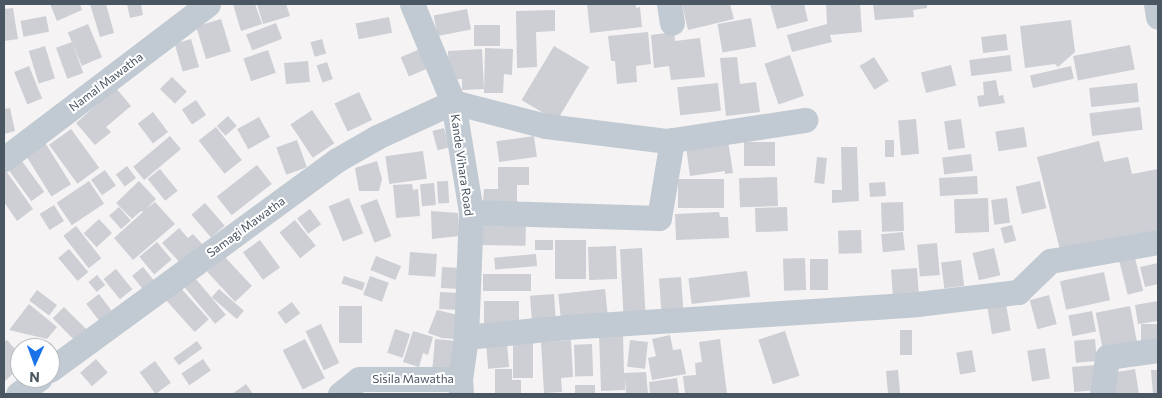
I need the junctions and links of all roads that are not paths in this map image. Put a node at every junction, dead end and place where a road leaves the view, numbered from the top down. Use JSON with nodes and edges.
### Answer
{"nodes":[{"id":1,"x":208,"y":4,"type":"edge"},
{"id":2,"x":412,"y":4,"type":"edge"},
{"id":3,"x":1156,"y":4,"type":"edge"},
{"id":4,"x":1158,"y":17,"type":"edge"},
{"id":5,"x":453,"y":102,"type":"junction"},
{"id":6,"x":805,"y":120,"type":"dead end"},
{"id":7,"x":672,"y":140,"type":"junction"},
{"id":8,"x":4,"y":159,"type":"edge"},
{"id":9,"x":471,"y":212,"type":"junction"},
{"id":10,"x":1158,"y":242,"type":"edge"},
{"id":11,"x":466,"y":337,"type":"junction"},
{"id":12,"x":1158,"y":350,"type":"edge"},
{"id":13,"x":60,"y":363,"type":"edge"},
{"id":14,"x":460,"y":386,"type":"edge"},
{"id":15,"x":340,"y":394,"type":"edge"},
{"id":16,"x":1102,"y":394,"type":"edge"}],
"edges":[{"from":1,"to":8,"type":"street","name":"Namal Mawatha"},
{"from":2,"to":5,"type":"street","name":"Kande Vihara Road"},
{"from":3,"to":4,"type":"street"},
{"from":5,"to":7,"type":"street"},
{"from":5,"to":9,"type":"street","name":"Kande Vihara Road"},
{"from":5,"to":13,"type":"street","name":"Samagi Mawatha"},
{"from":6,"to":7,"type":"street"},
{"from":7,"to":9,"type":"street"},
{"from":9,"to":11,"type":"street","name":"Kande Vihara Road"},
{"from":10,"to":11,"type":"street"},
{"from":11,"to":14,"type":"street","name":"Kande Vihara Road"},
{"from":12,"to":16,"type":"street"},
{"from":14,"to":15,"type":"street","name":"Sisila Mawatha"}]}
